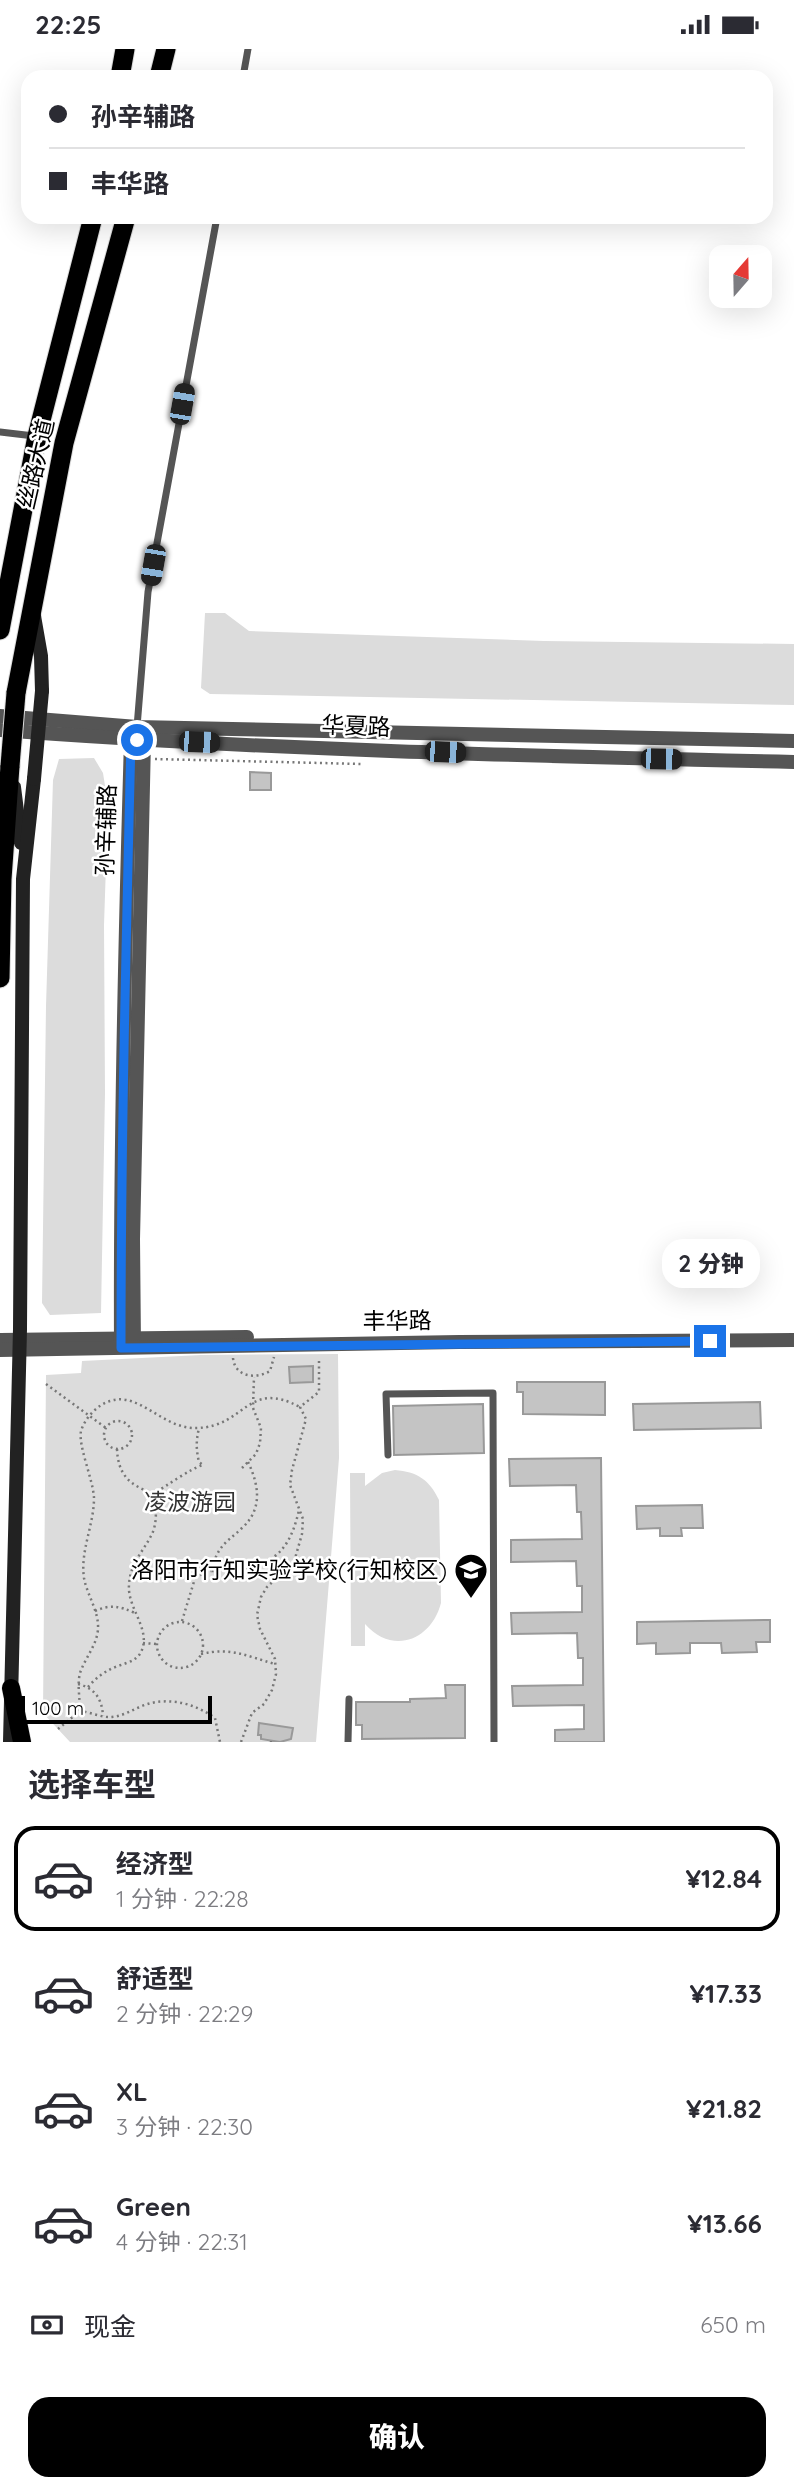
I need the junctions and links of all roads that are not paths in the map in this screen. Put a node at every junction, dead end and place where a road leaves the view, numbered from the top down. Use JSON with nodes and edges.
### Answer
{"nodes":[{"id":1,"x":125,"y":49,"type":"edge"},
{"id":2,"x":166,"y":49,"type":"edge"},
{"id":3,"x":248,"y":49,"type":"edge"},
{"id":4,"x":121,"y":70,"type":"edge"},
{"id":5,"x":161,"y":70,"type":"edge"},
{"id":6,"x":244,"y":70,"type":"edge"},
{"id":7,"x":91,"y":224,"type":"edge"},
{"id":8,"x":124,"y":224,"type":"edge"},
{"id":9,"x":216,"y":224,"type":"edge"},
{"id":10,"x":0,"y":432,"type":"edge"},
{"id":11,"x":37,"y":436,"type":"junction"},
{"id":12,"x":31,"y":603,"type":"junction"},
{"id":13,"x":0,"y":630,"type":"edge"},
{"id":14,"x":0,"y":716,"type":"edge"},
{"id":15,"x":0,"y":730,"type":"edge"},
{"id":16,"x":138,"y":736,"type":"junction"},
{"id":17,"x":794,"y":741,"type":"edge"},
{"id":18,"x":794,"y":762,"type":"edge"},
{"id":19,"x":10,"y":766,"type":"junction"},
{"id":20,"x":2,"y":879,"type":"edge"},
{"id":21,"x":23,"y":879,"type":"junction"},
{"id":22,"x":0,"y":978,"type":"edge"},
{"id":23,"x":794,"y":1332,"type":"edge"},
{"id":24,"x":0,"y":1340,"type":"edge"},
{"id":25,"x":794,"y":1340,"type":"edge"},
{"id":26,"x":127,"y":1343,"type":"junction"},
{"id":27,"x":20,"y":1344,"type":"junction"},
{"id":28,"x":0,"y":1350,"type":"edge"},
{"id":29,"x":388,"y":1455,"type":"dead end"},
{"id":30,"x":11,"y":1688,"type":"junction"},
{"id":31,"x":349,"y":1699,"type":"dead end"},
{"id":32,"x":10,"y":1742,"type":"edge"},
{"id":33,"x":22,"y":1742,"type":"edge"},
{"id":34,"x":348,"y":1742,"type":"edge"},
{"id":35,"x":494,"y":1742,"type":"edge"}],
"edges":[{"from":1,"to":4,"type":"highway"},
{"from":2,"to":5,"type":"highway"},
{"from":3,"to":6,"type":"lane"},
{"from":7,"to":11,"type":"highway","name":"丝路大道"},
{"from":8,"to":12,"type":"highway","name":"丝路大道"},
{"from":9,"to":16,"type":"lane"},
{"from":10,"to":11,"type":"lane"},
{"from":11,"to":13,"type":"highway","name":"丝路大道"},
{"from":12,"to":19,"type":"highway","name":"丝路大道","bridge":true},
{"from":12,"to":21,"type":"main road","bridge":true},
{"from":14,"to":16,"type":"street","name":"华夏路"},
{"from":15,"to":16,"type":"street","name":"华夏路"},
{"from":16,"to":17,"type":"street","name":"华夏路"},
{"from":16,"to":18,"type":"street","name":"华夏路"},
{"from":16,"to":26,"type":"street","name":"孙辛辅路"},
{"from":19,"to":20,"type":"highway","name":"丝路大道"},
{"from":19,"to":21,"type":"main road"},
{"from":20,"to":22,"type":"highway","name":"丝路大道"},
{"from":21,"to":27,"type":"main road"},
{"from":23,"to":26,"type":"street","name":"丰华路"},
{"from":24,"to":27,"type":"street","name":"丰华路"},
{"from":25,"to":26,"type":"street","name":"丰华路"},
{"from":26,"to":27,"type":"street","name":"丰华路"},
{"from":27,"to":28,"type":"street","name":"丰华路"},
{"from":27,"to":30,"type":"main road"},
{"from":29,"to":35,"type":"lane"},
{"from":30,"to":32,"type":"main road"},
{"from":30,"to":33,"type":"main road"},
{"from":31,"to":34,"type":"lane"}]}
